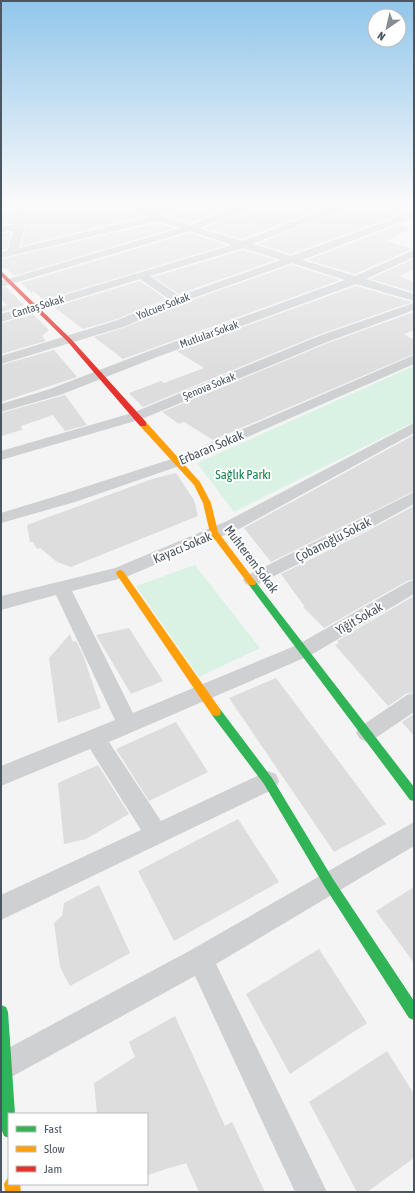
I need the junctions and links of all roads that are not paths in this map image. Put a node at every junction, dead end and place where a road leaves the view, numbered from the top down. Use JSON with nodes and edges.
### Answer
{"nodes":[{"id":1,"x":84,"y":260,"type":"edge"},
{"id":2,"x":193,"y":260,"type":"edge"},
{"id":3,"x":291,"y":260,"type":"joint"},
{"id":4,"x":400,"y":260,"type":"edge"},
{"id":5,"x":1,"y":273,"type":"edge"},
{"id":6,"x":142,"y":276,"type":"junction"},
{"id":7,"x":356,"y":280,"type":"junction"},
{"id":8,"x":5,"y":283,"type":"edge"},
{"id":9,"x":414,"y":298,"type":"edge"},
{"id":10,"x":178,"y":300,"type":"junction"},
{"id":11,"x":414,"y":306,"type":"edge"},
{"id":12,"x":34,"y":307,"type":"junction"},
{"id":13,"x":1,"y":318,"type":"edge"},
{"id":14,"x":69,"y":340,"type":"junction"},
{"id":15,"x":414,"y":359,"type":"edge"},
{"id":16,"x":1,"y":360,"type":"edge"},
{"id":17,"x":101,"y":375,"type":"junction"},
{"id":18,"x":1,"y":408,"type":"edge"},
{"id":19,"x":137,"y":416,"type":"junction"},
{"id":20,"x":414,"y":427,"type":"edge"},
{"id":21,"x":1,"y":456,"type":"edge"},
{"id":22,"x":176,"y":462,"type":"junction"},
{"id":23,"x":414,"y":497,"type":"edge"},
{"id":24,"x":1,"y":518,"type":"edge"},
{"id":25,"x":214,"y":533,"type":"junction"},
{"id":26,"x":120,"y":573,"type":"junction"},
{"id":27,"x":252,"y":580,"type":"junction"},
{"id":28,"x":414,"y":586,"type":"edge"},
{"id":29,"x":61,"y":588,"type":"junction"},
{"id":30,"x":1,"y":603,"type":"edge"},
{"id":31,"x":304,"y":650,"type":"junction"},
{"id":32,"x":203,"y":694,"type":"junction"},
{"id":33,"x":414,"y":701,"type":"edge"},
{"id":34,"x":128,"y":725,"type":"junction"},
{"id":35,"x":367,"y":733,"type":"junction"},
{"id":36,"x":95,"y":738,"type":"junction"},
{"id":37,"x":1,"y":776,"type":"edge"},
{"id":38,"x":268,"y":781,"type":"junction"},
{"id":39,"x":414,"y":796,"type":"edge"},
{"id":40,"x":414,"y":833,"type":"edge"},
{"id":41,"x":156,"y":834,"type":"junction"},
{"id":42,"x":329,"y":883,"type":"junction"},
{"id":43,"x":1,"y":908,"type":"edge"},
{"id":44,"x":200,"y":959,"type":"junction"},
{"id":45,"x":1,"y":1012,"type":"edge"},
{"id":46,"x":414,"y":1013,"type":"edge"},
{"id":47,"x":5,"y":1065,"type":"junction"},
{"id":48,"x":8,"y":1114,"type":"edge"},
{"id":49,"x":311,"y":1192,"type":"edge"}],
"edges":[{"from":1,"to":8,"type":"street"},
{"from":2,"to":6,"type":"street","name":"Cantaş Sokak"},
{"from":3,"to":7,"type":"street"},
{"from":3,"to":10,"type":"street","name":"Yolcuer Sokak"},
{"from":4,"to":7,"type":"street","name":"Mutlular Sokak"},
{"from":5,"to":8,"type":"street","name":"Muhterem Sokak"},
{"from":6,"to":10,"type":"street"},
{"from":6,"to":12,"type":"street","name":"Cantaş Sokak"},
{"from":7,"to":9,"type":"street"},
{"from":7,"to":17,"type":"street","name":"Mutlular Sokak"},
{"from":8,"to":12,"type":"street","name":"Muhterem Sokak"},
{"from":10,"to":14,"type":"street","name":"Yolcuer Sokak"},
{"from":11,"to":19,"type":"street","name":"Şenova Sokak"},
{"from":12,"to":13,"type":"street","name":"Cantaş Sokak"},
{"from":12,"to":14,"type":"street","name":"Muhterem Sokak"},
{"from":14,"to":16,"type":"street","name":"Yolcuer Sokak"},
{"from":14,"to":17,"type":"street","name":"Muhterem Sokak"},
{"from":15,"to":22,"type":"street","name":"Erbaran Sokak"},
{"from":17,"to":18,"type":"street","name":"Mutlular Sokak"},
{"from":17,"to":19,"type":"street","name":"Muhterem Sokak"},
{"from":19,"to":21,"type":"street","name":"Şenova Sokak"},
{"from":19,"to":22,"type":"street","name":"Muhterem Sokak"},
{"from":20,"to":25,"type":"street","name":"Kayacı Sokak"},
{"from":22,"to":24,"type":"street","name":"Erbaran Sokak"},
{"from":22,"to":25,"type":"street","name":"Muhterem Sokak"},
{"from":23,"to":27,"type":"street","name":"Çobanoğlu Sokak"},
{"from":25,"to":26,"type":"street","name":"Kayacı Sokak"},
{"from":25,"to":27,"type":"street","name":"Muhterem Sokak"},
{"from":26,"to":29,"type":"street","name":"Kayacı Sokak"},
{"from":26,"to":32,"type":"street"},
{"from":27,"to":31,"type":"street","name":"Muhterem Sokak"},
{"from":28,"to":31,"type":"street","name":"Yiğit Sokak"},
{"from":29,"to":30,"type":"street","name":"Kayacı Sokak"},
{"from":29,"to":34,"type":"street"},
{"from":31,"to":32,"type":"street","name":"Yiğit Sokak"},
{"from":31,"to":35,"type":"street","name":"Muhterem Sokak"},
{"from":32,"to":34,"type":"street","name":"Yiğit Sokak"},
{"from":32,"to":38,"type":"street"},
{"from":33,"to":35,"type":"street"},
{"from":34,"to":36,"type":"street","name":"Yiğit Sokak"},
{"from":35,"to":39,"type":"street","name":"Muhterem Sokak"},
{"from":36,"to":37,"type":"street","name":"Yiğit Sokak"},
{"from":36,"to":41,"type":"street"},
{"from":38,"to":41,"type":"street"},
{"from":38,"to":42,"type":"street"},
{"from":40,"to":42,"type":"street"},
{"from":41,"to":43,"type":"street"},
{"from":42,"to":44,"type":"street"},
{"from":42,"to":46,"type":"street"},
{"from":44,"to":47,"type":"street"},
{"from":44,"to":49,"type":"street"},
{"from":45,"to":47,"type":"street"},
{"from":47,"to":48,"type":"street"}]}
